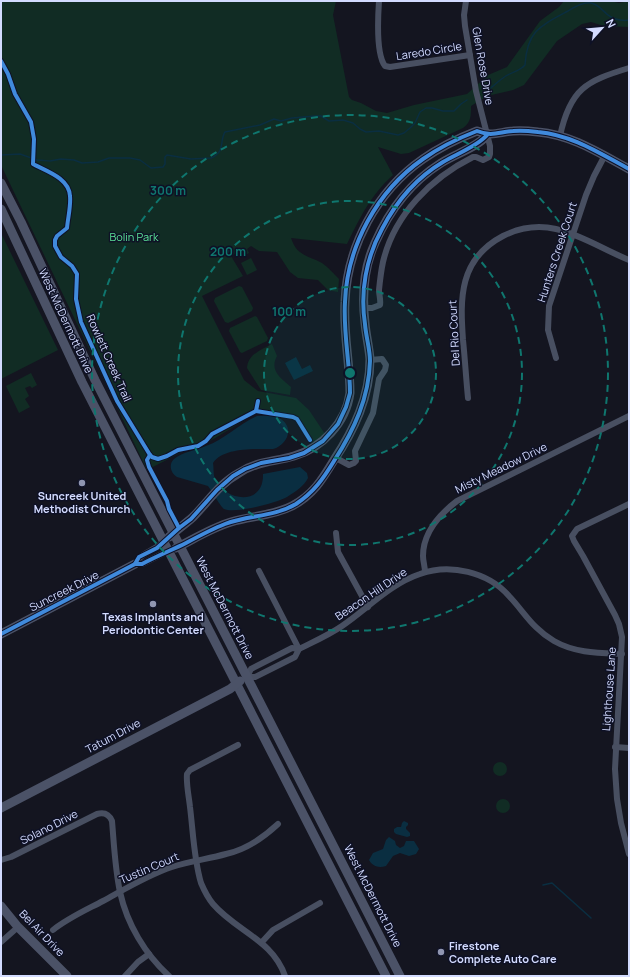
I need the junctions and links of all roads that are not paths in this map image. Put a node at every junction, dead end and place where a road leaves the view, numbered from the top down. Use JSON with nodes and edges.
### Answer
{"nodes":[{"id":1,"x":379,"y":1,"type":"edge"},
{"id":2,"x":466,"y":1,"type":"edge"},
{"id":3,"x":470,"y":55,"type":"junction"},
{"id":4,"x":629,"y":68,"type":"edge"},
{"id":5,"x":487,"y":135,"type":"junction"},
{"id":6,"x":560,"y":136,"type":"junction"},
{"id":7,"x":605,"y":155,"type":"junction"},
{"id":8,"x":629,"y":169,"type":"edge"},
{"id":9,"x":1,"y":184,"type":"edge"},
{"id":10,"x":1,"y":209,"type":"edge"},
{"id":11,"x":573,"y":234,"type":"junction"},
{"id":12,"x":629,"y":260,"type":"edge"},
{"id":13,"x":364,"y":308,"type":"junction"},
{"id":14,"x":556,"y":358,"type":"dead end"},
{"id":15,"x":370,"y":360,"type":"junction"},
{"id":16,"x":468,"y":398,"type":"dead end"},
{"id":17,"x":629,"y":416,"type":"edge"},
{"id":18,"x":336,"y":458,"type":"junction"},
{"id":19,"x":629,"y":504,"type":"edge"},
{"id":20,"x":174,"y":533,"type":"junction"},
{"id":21,"x":336,"y":534,"type":"dead end"},
{"id":22,"x":164,"y":542,"type":"junction"},
{"id":23,"x":180,"y":546,"type":"junction"},
{"id":24,"x":168,"y":551,"type":"junction"},
{"id":25,"x":136,"y":564,"type":"junction"},
{"id":26,"x":259,"y":571,"type":"dead end"},
{"id":27,"x":425,"y":572,"type":"junction"},
{"id":28,"x":368,"y":607,"type":"junction"},
{"id":29,"x":1,"y":634,"type":"edge"},
{"id":30,"x":299,"y":649,"type":"junction"},
{"id":31,"x":622,"y":654,"type":"junction"},
{"id":32,"x":247,"y":677,"type":"junction"},
{"id":33,"x":236,"y":684,"type":"junction"},
{"id":34,"x":238,"y":745,"type":"dead end"},
{"id":35,"x":616,"y":747,"type":"junction"},
{"id":36,"x":629,"y":748,"type":"edge"},
{"id":37,"x":1,"y":808,"type":"edge"},
{"id":38,"x":278,"y":824,"type":"dead end"},
{"id":39,"x":629,"y":854,"type":"edge"},
{"id":40,"x":1,"y":860,"type":"edge"},
{"id":41,"x":197,"y":860,"type":"junction"},
{"id":42,"x":120,"y":892,"type":"junction"},
{"id":43,"x":320,"y":903,"type":"dead end"},
{"id":44,"x":1,"y":906,"type":"edge"},
{"id":45,"x":18,"y":927,"type":"junction"},
{"id":46,"x":53,"y":930,"type":"dead end"},
{"id":47,"x":1,"y":942,"type":"edge"},
{"id":48,"x":262,"y":942,"type":"junction"},
{"id":49,"x":149,"y":954,"type":"junction"},
{"id":50,"x":67,"y":976,"type":"edge"},
{"id":51,"x":125,"y":976,"type":"edge"},
{"id":52,"x":169,"y":976,"type":"edge"},
{"id":53,"x":285,"y":976,"type":"edge"},
{"id":54,"x":386,"y":976,"type":"edge"},
{"id":55,"x":400,"y":976,"type":"edge"}],
"edges":[{"from":1,"to":3,"type":"street","name":"Laredo Circle"},
{"from":2,"to":3,"type":"street","name":"Glen Rose Drive"},
{"from":3,"to":5,"type":"street","name":"Glen Rose Drive"},
{"from":4,"to":6,"type":"street"},
{"from":5,"to":6,"type":"street"},
{"from":5,"to":13,"type":"street"},
{"from":5,"to":13,"type":"street","name":"Glen Rose Drive"},
{"from":5,"to":20,"type":"street"},
{"from":6,"to":7,"type":"street"},
{"from":7,"to":8,"type":"street"},
{"from":7,"to":11,"type":"street","name":"Hunters Creek Court"},
{"from":9,"to":20,"type":"street","name":"West McDermott Drive"},
{"from":10,"to":22,"type":"street","name":"West McDermott Drive"},
{"from":11,"to":12,"type":"street","name":"Del Rio Court"},
{"from":11,"to":14,"type":"street","name":"Hunters Creek Court"},
{"from":11,"to":16,"type":"street","name":"Del Rio Court"},
{"from":13,"to":15,"type":"street"},
{"from":15,"to":18,"type":"street"},
{"from":15,"to":18,"type":"street"},
{"from":17,"to":27,"type":"street","name":"Misty Meadow Drive"},
{"from":18,"to":23,"type":"street"},
{"from":19,"to":31,"type":"street","name":"Lighthouse Lane"},
{"from":20,"to":22,"type":"street"},
{"from":20,"to":23,"type":"street","name":"West McDermott Drive"},
{"from":21,"to":28,"type":"street"},
{"from":22,"to":24,"type":"street","name":"West McDermott Drive"},
{"from":22,"to":25,"type":"street","name":"Suncreek Drive"},
{"from":23,"to":24,"type":"street"},
{"from":23,"to":32,"type":"street","name":"West McDermott Drive"},
{"from":24,"to":25,"type":"street","name":"Suncreek Drive"},
{"from":24,"to":33,"type":"street","name":"West McDermott Drive"},
{"from":25,"to":29,"type":"street","name":"Suncreek Drive"},
{"from":26,"to":30,"type":"street"},
{"from":27,"to":28,"type":"street","name":"Beacon Hill Drive"},
{"from":27,"to":31,"type":"street","name":"Beacon Hill Drive"},
{"from":28,"to":30,"type":"street","name":"Beacon Hill Drive"},
{"from":30,"to":32,"type":"street","name":"Beacon Hill Drive"},
{"from":30,"to":32,"type":"street","name":"Beacon Hill Drive"},
{"from":31,"to":35,"type":"street","name":"Lighthouse Lane"},
{"from":32,"to":33,"type":"street","name":"Tatum Drive"},
{"from":32,"to":55,"type":"street","name":"West McDermott Drive"},
{"from":33,"to":37,"type":"street","name":"Tatum Drive"},
{"from":33,"to":54,"type":"street","name":"West McDermott Drive"},
{"from":34,"to":41,"type":"street"},
{"from":35,"to":36,"type":"street"},
{"from":35,"to":39,"type":"street","name":"Lighthouse Lane"},
{"from":38,"to":41,"type":"street","name":"Tustin Court"},
{"from":40,"to":42,"type":"street","name":"Solano Drive"},
{"from":41,"to":42,"type":"street","name":"Tustin Court"},
{"from":41,"to":48,"type":"street"},
{"from":42,"to":46,"type":"street","name":"Tustin Court"},
{"from":42,"to":49,"type":"street"},
{"from":43,"to":48,"type":"street"},
{"from":44,"to":45,"type":"street","name":"Bel Air Drive"},
{"from":45,"to":47,"type":"street"},
{"from":45,"to":50,"type":"street","name":"Bel Air Drive"},
{"from":48,"to":53,"type":"street"},
{"from":49,"to":51,"type":"street"},
{"from":49,"to":52,"type":"street"}]}
